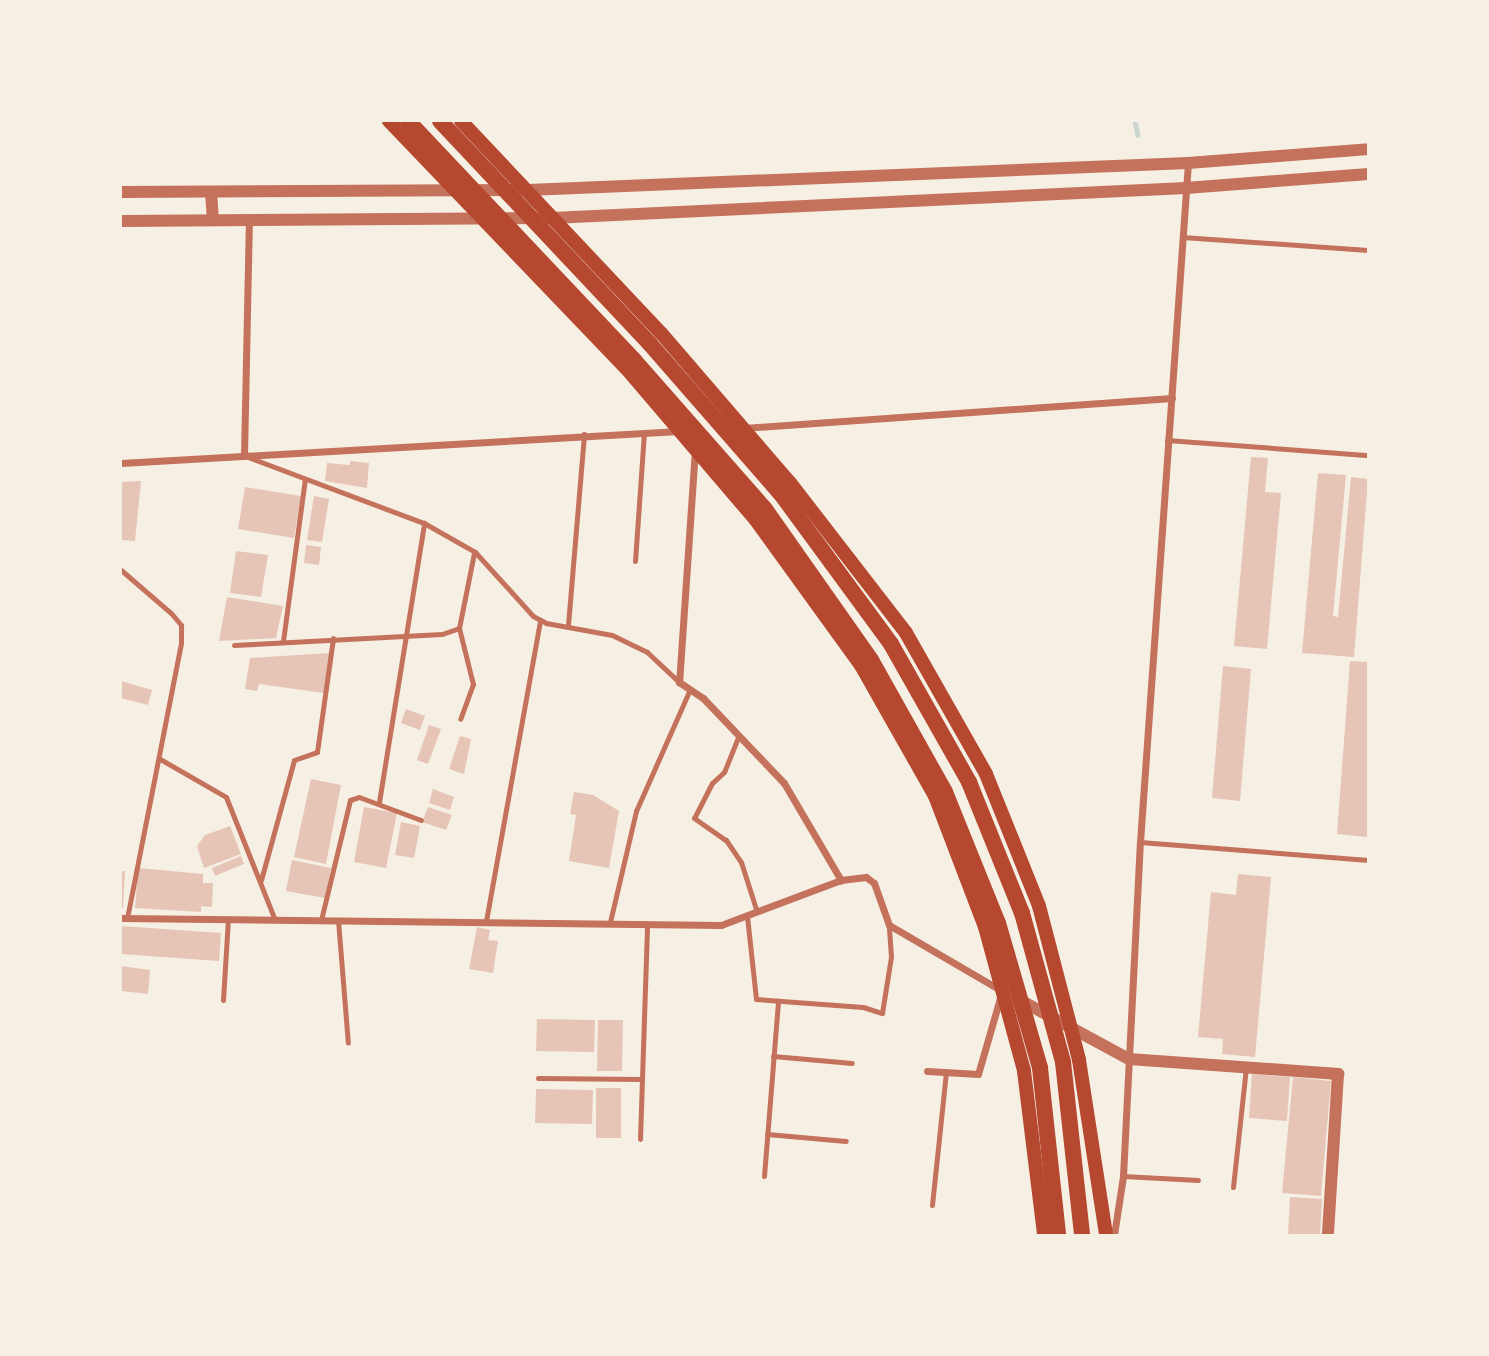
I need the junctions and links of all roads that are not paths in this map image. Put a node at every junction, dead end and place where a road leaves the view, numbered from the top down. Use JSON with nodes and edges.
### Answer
{"nodes":[{"id":1,"x":389,"y":121,"type":"edge"},
{"id":2,"x":408,"y":121,"type":"edge"},
{"id":3,"x":440,"y":121,"type":"edge"},
{"id":4,"x":461,"y":121,"type":"edge"},
{"id":5,"x":1368,"y":149,"type":"edge"},
{"id":6,"x":1188,"y":163,"type":"junction"},
{"id":7,"x":1368,"y":174,"type":"edge"},
{"id":8,"x":1186,"y":188,"type":"junction"},
{"id":9,"x":454,"y":189,"type":"junction"},
{"id":10,"x":528,"y":190,"type":"junction"},
{"id":11,"x":121,"y":192,"type":"edge"},
{"id":12,"x":211,"y":192,"type":"junction"},
{"id":13,"x":552,"y":218,"type":"junction"},
{"id":14,"x":484,"y":219,"type":"junction"},
{"id":15,"x":213,"y":220,"type":"junction"},
{"id":16,"x":249,"y":220,"type":"junction"},
{"id":17,"x":121,"y":221,"type":"edge"},
{"id":18,"x":1182,"y":237,"type":"junction"},
{"id":19,"x":1368,"y":250,"type":"edge"},
{"id":20,"x":1172,"y":398,"type":"junction"},
{"id":21,"x":743,"y":428,"type":"junction"},
{"id":22,"x":680,"y":431,"type":"junction"},
{"id":23,"x":644,"y":432,"type":"junction"},
{"id":24,"x":584,"y":434,"type":"junction"},
{"id":25,"x":1167,"y":440,"type":"junction"},
{"id":26,"x":695,"y":448,"type":"junction"},
{"id":27,"x":1368,"y":455,"type":"edge"},
{"id":28,"x":244,"y":456,"type":"junction"},
{"id":29,"x":121,"y":463,"type":"edge"},
{"id":30,"x":305,"y":479,"type":"junction"},
{"id":31,"x":424,"y":523,"type":"junction"},
{"id":32,"x":475,"y":552,"type":"junction"},
{"id":33,"x":635,"y":561,"type":"dead end"},
{"id":34,"x":121,"y":570,"type":"edge"},
{"id":35,"x":540,"y":620,"type":"junction"},
{"id":36,"x":568,"y":625,"type":"junction"},
{"id":37,"x":459,"y":628,"type":"junction"},
{"id":38,"x":406,"y":635,"type":"junction"},
{"id":39,"x":333,"y":638,"type":"junction"},
{"id":40,"x":283,"y":641,"type":"junction"},
{"id":41,"x":233,"y":645,"type":"dead end"},
{"id":42,"x":679,"y":682,"type":"junction"},
{"id":43,"x":690,"y":689,"type":"junction"},
{"id":44,"x":460,"y":719,"type":"dead end"},
{"id":45,"x":740,"y":735,"type":"junction"},
{"id":46,"x":160,"y":759,"type":"junction"},
{"id":47,"x":379,"y":802,"type":"junction"},
{"id":48,"x":421,"y":820,"type":"dead end"},
{"id":49,"x":1140,"y":842,"type":"junction"},
{"id":50,"x":1368,"y":860,"type":"edge"},
{"id":51,"x":261,"y":880,"type":"junction"},
{"id":52,"x":841,"y":880,"type":"junction"},
{"id":53,"x":757,"y":912,"type":"junction"},
{"id":54,"x":747,"y":916,"type":"junction"},
{"id":55,"x":124,"y":918,"type":"edge"},
{"id":56,"x":228,"y":919,"type":"junction"},
{"id":57,"x":275,"y":920,"type":"junction"},
{"id":58,"x":321,"y":920,"type":"junction"},
{"id":59,"x":338,"y":920,"type":"junction"},
{"id":60,"x":486,"y":921,"type":"junction"},
{"id":61,"x":610,"y":922,"type":"junction"},
{"id":62,"x":647,"y":925,"type":"junction"},
{"id":63,"x":889,"y":925,"type":"junction"},
{"id":64,"x":1002,"y":990,"type":"junction"},
{"id":65,"x":223,"y":1000,"type":"dead end"},
{"id":66,"x":778,"y":1001,"type":"junction"},
{"id":67,"x":1071,"y":1027,"type":"junction"},
{"id":68,"x":348,"y":1043,"type":"dead end"},
{"id":69,"x":774,"y":1056,"type":"junction"},
{"id":70,"x":1129,"y":1059,"type":"junction"},
{"id":71,"x":852,"y":1063,"type":"dead end"},
{"id":72,"x":1246,"y":1067,"type":"junction"},
{"id":73,"x":926,"y":1071,"type":"dead end"},
{"id":74,"x":946,"y":1072,"type":"junction"},
{"id":75,"x":538,"y":1078,"type":"dead end"},
{"id":76,"x":642,"y":1079,"type":"junction"},
{"id":77,"x":767,"y":1134,"type":"junction"},
{"id":78,"x":640,"y":1139,"type":"dead end"},
{"id":79,"x":846,"y":1141,"type":"dead end"},
{"id":80,"x":764,"y":1176,"type":"dead end"},
{"id":81,"x":1123,"y":1177,"type":"junction"},
{"id":82,"x":1198,"y":1180,"type":"dead end"},
{"id":83,"x":1233,"y":1187,"type":"dead end"},
{"id":84,"x":932,"y":1205,"type":"dead end"},
{"id":85,"x":1045,"y":1235,"type":"edge"},
{"id":86,"x":1058,"y":1235,"type":"edge"},
{"id":87,"x":1082,"y":1235,"type":"edge"},
{"id":88,"x":1106,"y":1235,"type":"edge"},
{"id":89,"x":1114,"y":1235,"type":"edge"},
{"id":90,"x":1328,"y":1235,"type":"edge"}],
"edges":[{"from":1,"to":9,"type":"main road"},
{"from":2,"to":86,"type":"highway"},
{"from":3,"to":87,"type":"highway"},
{"from":4,"to":10,"type":"main road"},
{"from":5,"to":6,"type":"street"},
{"from":6,"to":8,"type":"street"},
{"from":6,"to":10,"type":"street"},
{"from":7,"to":8,"type":"street"},
{"from":8,"to":13,"type":"street"},
{"from":8,"to":18,"type":"street"},
{"from":9,"to":10,"type":"street"},
{"from":9,"to":12,"type":"street"},
{"from":9,"to":14,"type":"main road"},
{"from":10,"to":13,"type":"main road"},
{"from":11,"to":12,"type":"street"},
{"from":12,"to":15,"type":"street"},
{"from":13,"to":14,"type":"street"},
{"from":13,"to":21,"type":"main road"},
{"from":14,"to":16,"type":"street"},
{"from":14,"to":22,"type":"main road"},
{"from":15,"to":16,"type":"street"},
{"from":15,"to":17,"type":"street"},
{"from":16,"to":28,"type":"street"},
{"from":18,"to":19,"type":"lane"},
{"from":18,"to":20,"type":"street"},
{"from":20,"to":21,"type":"street"},
{"from":20,"to":25,"type":"street"},
{"from":21,"to":22,"type":"street"},
{"from":21,"to":67,"type":"main road"},
{"from":22,"to":23,"type":"street"},
{"from":22,"to":26,"type":"main road"},
{"from":23,"to":24,"type":"street"},
{"from":23,"to":33,"type":"lane"},
{"from":24,"to":28,"type":"street"},
{"from":24,"to":36,"type":"lane"},
{"from":25,"to":27,"type":"lane"},
{"from":25,"to":49,"type":"street"},
{"from":26,"to":42,"type":"street"},
{"from":26,"to":64,"type":"main road"},
{"from":28,"to":29,"type":"street"},
{"from":28,"to":30,"type":"lane"},
{"from":30,"to":31,"type":"lane"},
{"from":30,"to":40,"type":"lane"},
{"from":31,"to":32,"type":"lane"},
{"from":31,"to":38,"type":"lane"},
{"from":32,"to":35,"type":"lane"},
{"from":32,"to":37,"type":"lane"},
{"from":34,"to":46,"type":"lane"},
{"from":35,"to":36,"type":"lane"},
{"from":35,"to":60,"type":"lane"},
{"from":36,"to":42,"type":"lane"},
{"from":37,"to":38,"type":"lane"},
{"from":37,"to":44,"type":"lane"},
{"from":38,"to":39,"type":"lane"},
{"from":38,"to":47,"type":"lane"},
{"from":39,"to":40,"type":"lane"},
{"from":39,"to":51,"type":"lane"},
{"from":40,"to":41,"type":"lane"},
{"from":42,"to":43,"type":"street"},
{"from":43,"to":45,"type":"street"},
{"from":43,"to":61,"type":"lane"},
{"from":45,"to":52,"type":"street"},
{"from":45,"to":53,"type":"lane"},
{"from":46,"to":51,"type":"lane"},
{"from":46,"to":55,"type":"lane"},
{"from":47,"to":48,"type":"lane"},
{"from":47,"to":58,"type":"lane"},
{"from":49,"to":50,"type":"lane"},
{"from":49,"to":70,"type":"street"},
{"from":51,"to":57,"type":"lane"},
{"from":52,"to":53,"type":"street"},
{"from":52,"to":63,"type":"street"},
{"from":53,"to":54,"type":"street"},
{"from":54,"to":62,"type":"street"},
{"from":54,"to":66,"type":"lane"},
{"from":55,"to":56,"type":"street"},
{"from":56,"to":57,"type":"street"},
{"from":56,"to":65,"type":"lane"},
{"from":57,"to":58,"type":"street"},
{"from":58,"to":59,"type":"street"},
{"from":59,"to":60,"type":"street"},
{"from":59,"to":68,"type":"lane"},
{"from":60,"to":61,"type":"street"},
{"from":61,"to":62,"type":"street"},
{"from":62,"to":76,"type":"lane"},
{"from":63,"to":64,"type":"street"},
{"from":63,"to":66,"type":"lane"},
{"from":64,"to":67,"type":"street"},
{"from":64,"to":74,"type":"street"},
{"from":64,"to":85,"type":"main road"},
{"from":66,"to":69,"type":"lane"},
{"from":67,"to":70,"type":"street"},
{"from":67,"to":88,"type":"main road"},
{"from":69,"to":71,"type":"lane"},
{"from":69,"to":77,"type":"lane"},
{"from":70,"to":72,"type":"street"},
{"from":70,"to":81,"type":"street"},
{"from":72,"to":83,"type":"lane"},
{"from":72,"to":90,"type":"street"},
{"from":73,"to":74,"type":"street"},
{"from":74,"to":84,"type":"lane"},
{"from":75,"to":76,"type":"lane"},
{"from":76,"to":78,"type":"lane"},
{"from":77,"to":79,"type":"lane"},
{"from":77,"to":80,"type":"lane"},
{"from":81,"to":82,"type":"lane"},
{"from":81,"to":89,"type":"street"}]}
